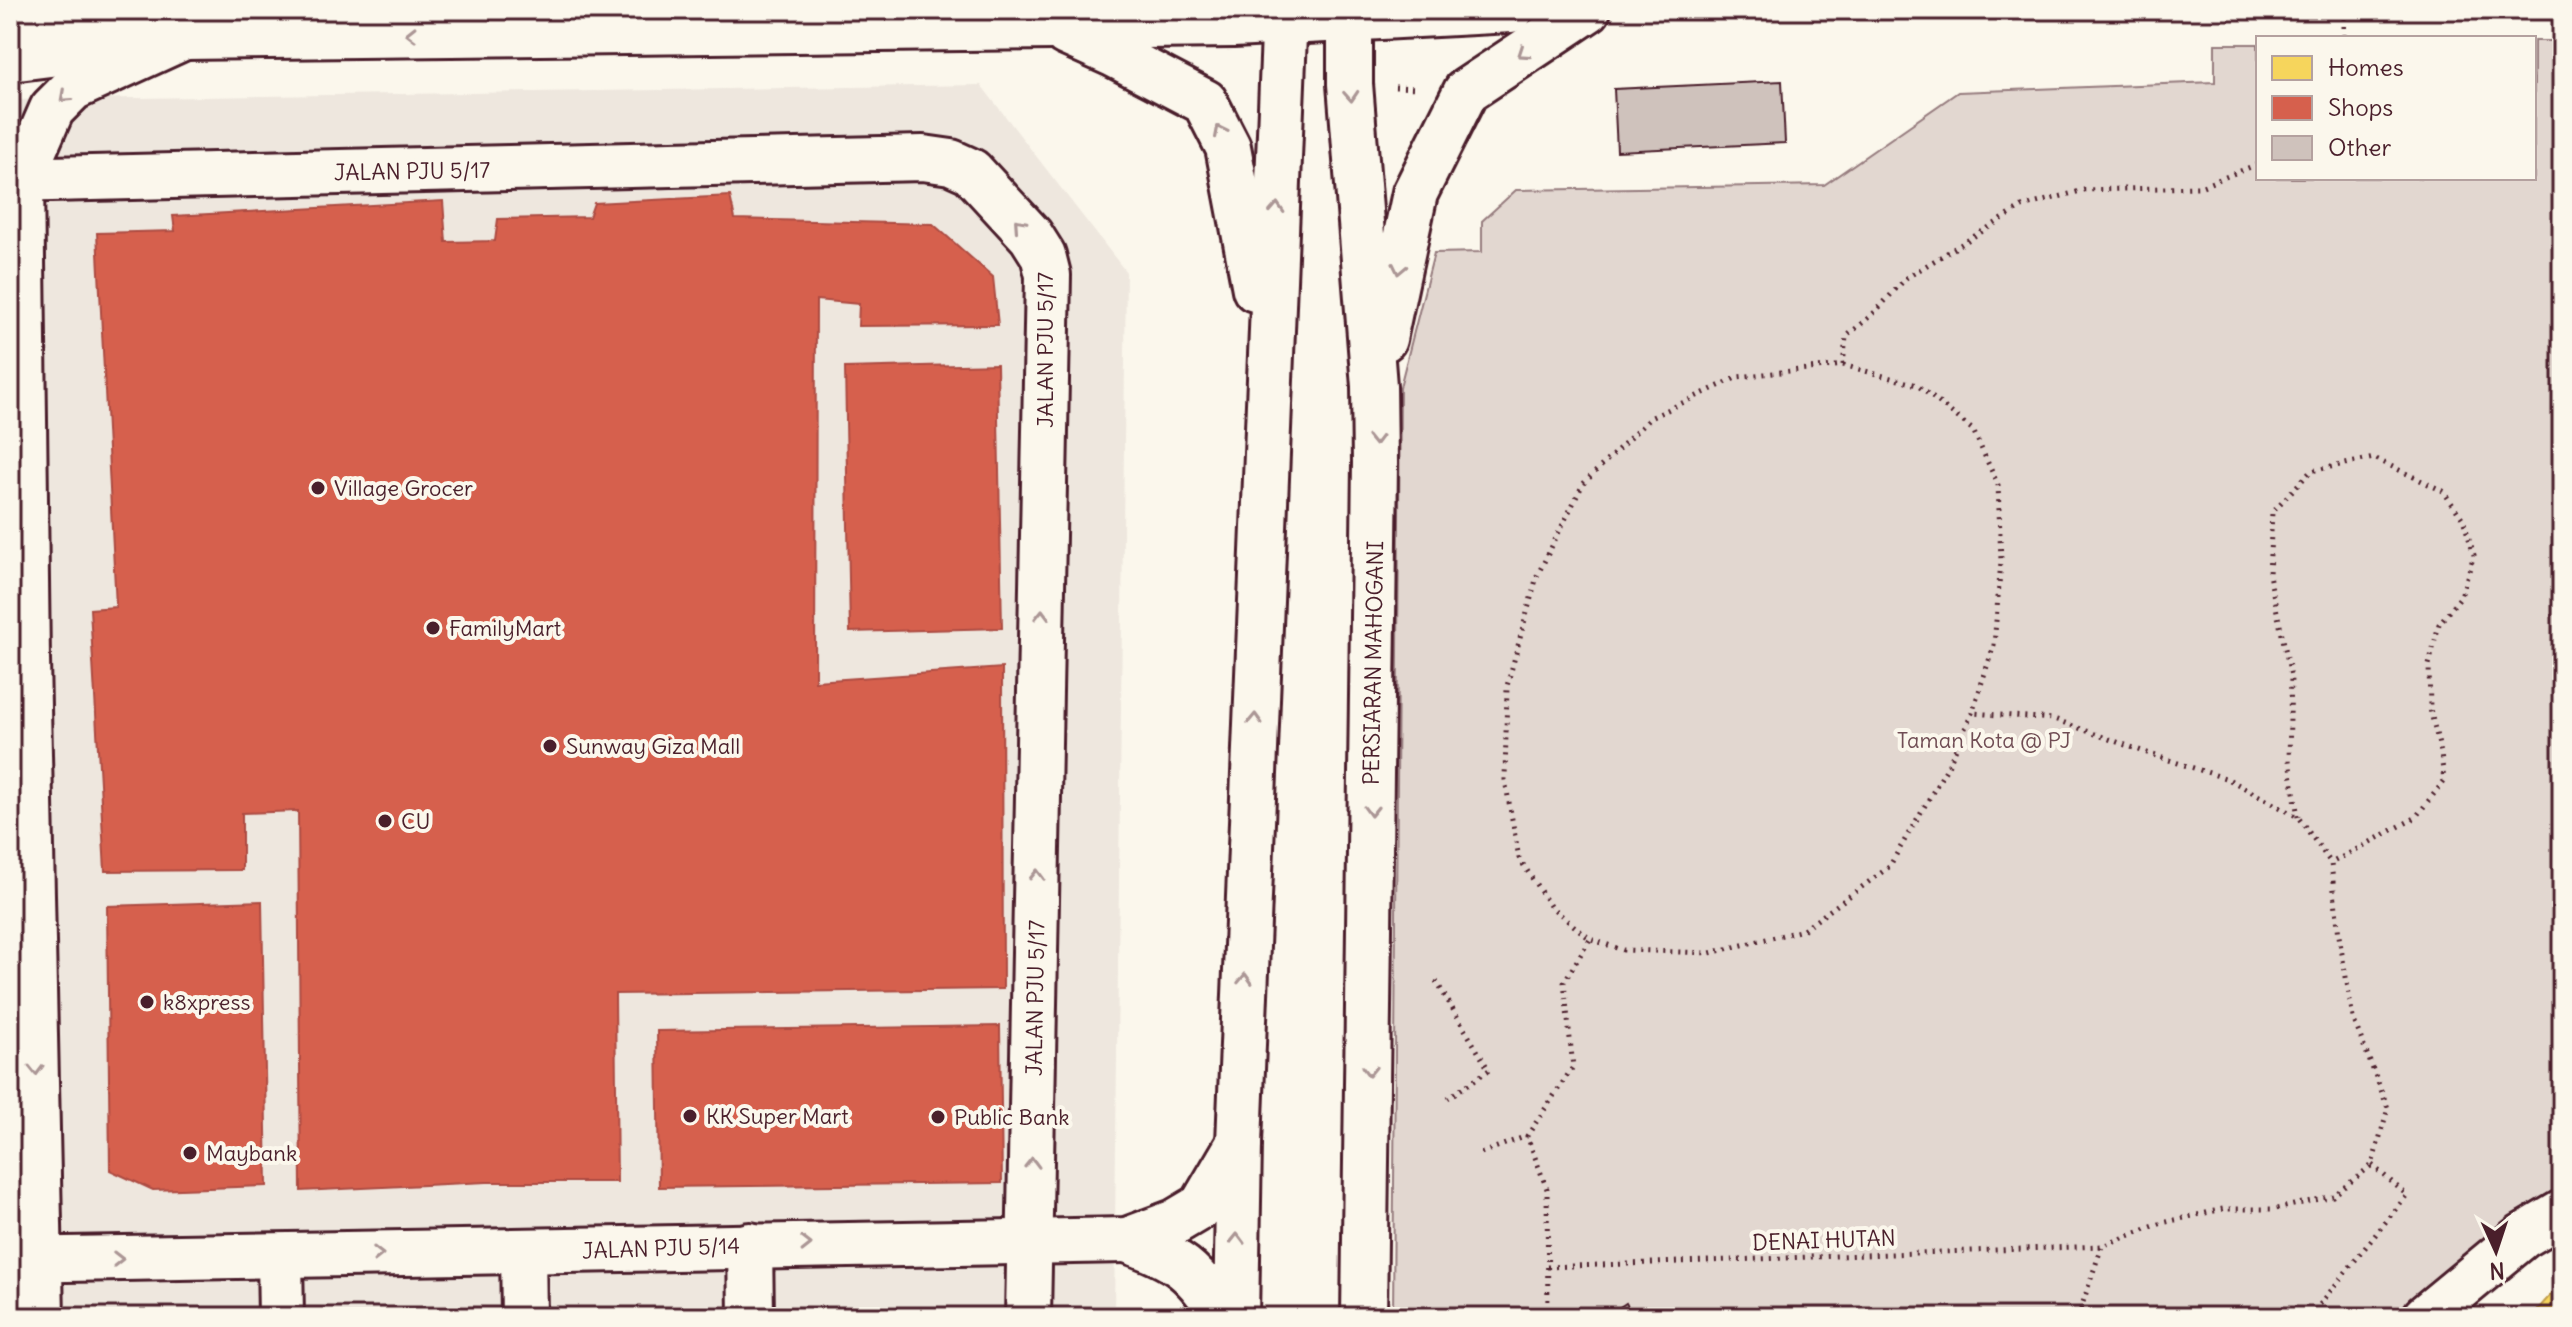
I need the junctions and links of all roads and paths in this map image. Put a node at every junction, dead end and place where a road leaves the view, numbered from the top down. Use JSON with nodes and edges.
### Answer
{"nodes":[{"id":1,"x":1511,"y":10,"type":"edge"},
{"id":2,"x":1588,"y":10,"type":"edge"},
{"id":3,"x":2344,"y":10,"type":"edge"},
{"id":4,"x":1350,"y":14,"type":"edge"},
{"id":5,"x":1285,"y":16,"type":"edge"},
{"id":6,"x":1068,"y":18,"type":"edge"},
{"id":7,"x":10,"y":22,"type":"edge"},
{"id":8,"x":2344,"y":36,"type":"edge"},
{"id":9,"x":184,"y":37,"type":"junction"},
{"id":10,"x":10,"y":59,"type":"edge"},
{"id":11,"x":1350,"y":84,"type":"junction"},
{"id":12,"x":1466,"y":91,"type":"junction"},
{"id":13,"x":2256,"y":165,"type":"edge"},
{"id":14,"x":15,"y":180,"type":"edge"},
{"id":15,"x":1843,"y":365,"type":"junction"},
{"id":16,"x":1374,"y":386,"type":"junction"},
{"id":17,"x":17,"y":415,"type":"edge"},
{"id":18,"x":1262,"y":540,"type":"junction"},
{"id":19,"x":18,"y":660,"type":"edge"},
{"id":20,"x":1972,"y":713,"type":"junction"},
{"id":21,"x":20,"y":786,"type":"edge"},
{"id":22,"x":2298,"y":817,"type":"junction"},
{"id":23,"x":2331,"y":863,"type":"junction"},
{"id":24,"x":1590,"y":939,"type":"junction"},
{"id":25,"x":1436,"y":981,"type":"dead end"},
{"id":26,"x":22,"y":1017,"type":"edge"},
{"id":27,"x":1448,"y":1098,"type":"dead end"},
{"id":28,"x":1527,"y":1136,"type":"junction"},
{"id":29,"x":1239,"y":1143,"type":"junction"},
{"id":30,"x":1481,"y":1153,"type":"dead end"},
{"id":31,"x":2372,"y":1165,"type":"junction"},
{"id":32,"x":2562,"y":1213,"type":"edge"},
{"id":33,"x":1127,"y":1240,"type":"junction"},
{"id":34,"x":1029,"y":1241,"type":"junction"},
{"id":35,"x":750,"y":1245,"type":"junction"},
{"id":36,"x":2102,"y":1246,"type":"junction"},
{"id":37,"x":523,"y":1251,"type":"junction"},
{"id":38,"x":280,"y":1257,"type":"junction"},
{"id":39,"x":25,"y":1260,"type":"edge"},
{"id":40,"x":1547,"y":1267,"type":"junction"},
{"id":41,"x":41,"y":1317,"type":"edge"},
{"id":42,"x":281,"y":1317,"type":"edge"},
{"id":43,"x":524,"y":1317,"type":"edge"},
{"id":44,"x":751,"y":1317,"type":"edge"},
{"id":45,"x":1028,"y":1317,"type":"edge"},
{"id":46,"x":1223,"y":1317,"type":"edge"},
{"id":47,"x":1236,"y":1317,"type":"edge"},
{"id":48,"x":1364,"y":1317,"type":"edge"},
{"id":49,"x":1548,"y":1317,"type":"edge"},
{"id":50,"x":2078,"y":1317,"type":"edge"},
{"id":51,"x":2310,"y":1317,"type":"edge"},
{"id":52,"x":2425,"y":1317,"type":"edge"}],
"edges":[{"from":1,"to":4,"type":"main road"},
{"from":2,"to":12,"type":"main road","one_way":true},
{"from":3,"to":8,"type":"path"},
{"from":4,"to":5,"type":"main road"},
{"from":4,"to":11,"type":"main road","name":"PERSIARAN MAHOGANI"},
{"from":5,"to":6,"type":"main road"},
{"from":18,"to":5,"type":"main road","one_way":true},
{"from":6,"to":9,"type":"main road","one_way":true},
{"from":18,"to":6,"type":"main road","one_way":true},
{"from":7,"to":9,"type":"main road"},
{"from":9,"to":10,"type":"main road"},
{"from":9,"to":14,"type":"main road","one_way":true},
{"from":11,"to":12,"type":"path"},
{"from":11,"to":16,"type":"main road","name":"PERSIARAN MAHOGANI","one_way":true},
{"from":12,"to":16,"type":"main road","one_way":true},
{"from":13,"to":15,"type":"path"},
{"from":14,"to":17,"type":"main road"},
{"from":34,"to":14,"type":"main road","name":"JALAN PJU 5/17","one_way":true},
{"from":15,"to":20,"type":"path"},
{"from":15,"to":24,"type":"path"},
{"from":16,"to":48,"type":"main road","name":"PERSIARAN MAHOGANI","one_way":true},
{"from":17,"to":19,"type":"main road"},
{"from":29,"to":18,"type":"main road","one_way":true},
{"from":19,"to":21,"type":"main road"},
{"from":20,"to":22,"type":"path"},
{"from":20,"to":24,"type":"path"},
{"from":21,"to":26,"type":"main road"},
{"from":22,"to":23,"type":"path"},
{"from":22,"to":23,"type":"path"},
{"from":23,"to":31,"type":"path"},
{"from":24,"to":28,"type":"path"},
{"from":25,"to":27,"type":"path"},
{"from":26,"to":39,"type":"main road","one_way":true},
{"from":28,"to":30,"type":"path"},
{"from":28,"to":40,"type":"path"},
{"from":29,"to":33,"type":"main road","name":"JALAN PJU 5/14"},
{"from":47,"to":29,"type":"main road","one_way":true},
{"from":31,"to":36,"type":"path","name":"DENAI HUTAN"},
{"from":31,"to":51,"type":"path"},
{"from":32,"to":52,"type":"main road"},
{"from":33,"to":34,"type":"main road","name":"JALAN PJU 5/14"},
{"from":33,"to":46,"type":"main road"},
{"from":35,"to":34,"type":"main road","name":"JALAN PJU 5/14","one_way":true},
{"from":34,"to":45,"type":"main road","name":"JALAN PJU 5/17"},
{"from":35,"to":37,"type":"main road","name":"JALAN PJU 5/14"},
{"from":35,"to":44,"type":"main road"},
{"from":36,"to":40,"type":"path","name":"DENAI HUTAN"},
{"from":36,"to":50,"type":"path"},
{"from":38,"to":37,"type":"main road","name":"JALAN PJU 5/14","one_way":true},
{"from":37,"to":43,"type":"main road"},
{"from":39,"to":38,"type":"main road","name":"JALAN PJU 5/14","one_way":true},
{"from":38,"to":42,"type":"main road"},
{"from":39,"to":41,"type":"main road"},
{"from":40,"to":49,"type":"path"}]}
